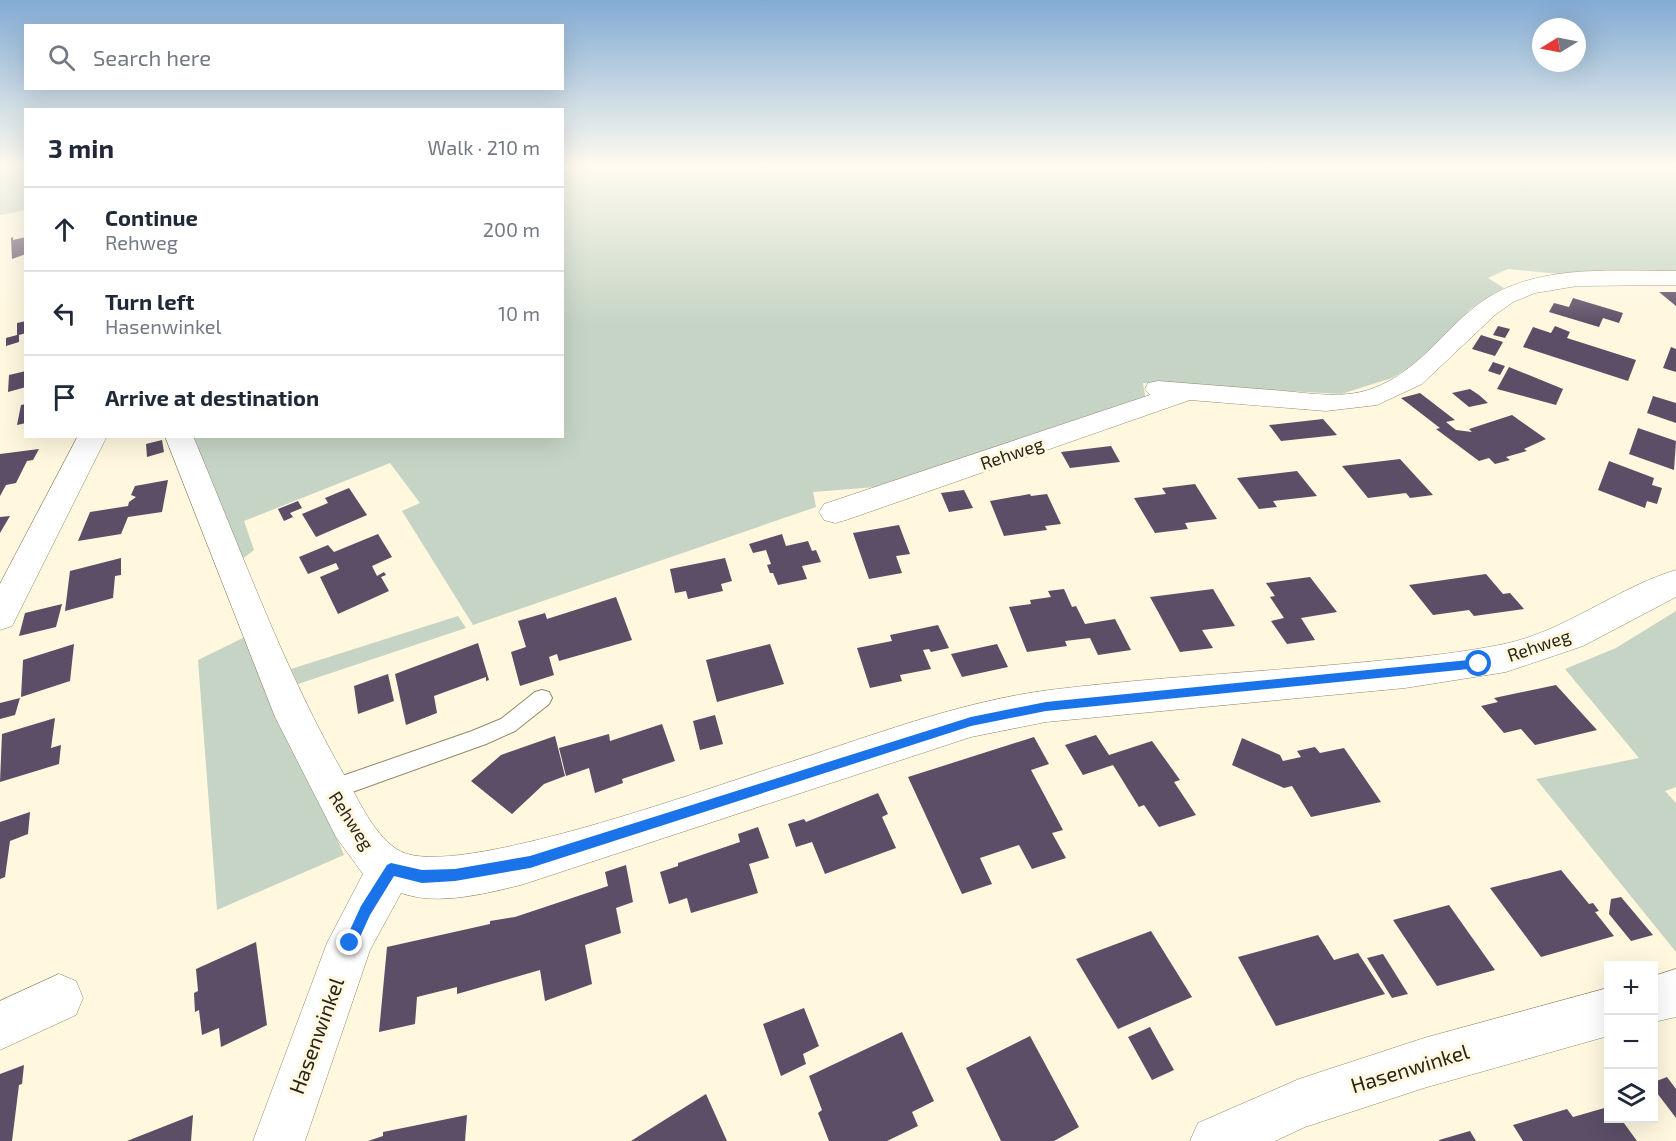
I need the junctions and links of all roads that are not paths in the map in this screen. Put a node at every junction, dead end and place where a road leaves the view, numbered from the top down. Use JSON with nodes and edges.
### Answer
{"nodes":[{"id":1,"x":1676,"y":278,"type":"edge"},
{"id":2,"x":1158,"y":389,"type":"dead end"},
{"id":3,"x":1188,"y":392,"type":"junction"},
{"id":4,"x":92,"y":438,"type":"edge"},
{"id":5,"x":180,"y":438,"type":"edge"},
{"id":6,"x":835,"y":512,"type":"dead end"},
{"id":7,"x":1676,"y":582,"type":"edge"},
{"id":8,"x":0,"y":617,"type":"edge"},
{"id":9,"x":542,"y":698,"type":"dead end"},
{"id":10,"x":330,"y":790,"type":"junction"},
{"id":11,"x":391,"y":869,"type":"junction"},
{"id":12,"x":1676,"y":993,"type":"edge"},
{"id":13,"x":59,"y":998,"type":"dead end"},
{"id":14,"x":1658,"y":998,"type":"edge"},
{"id":15,"x":1604,"y":1013,"type":"edge"},
{"id":16,"x":0,"y":1026,"type":"edge"},
{"id":17,"x":279,"y":1141,"type":"edge"},
{"id":18,"x":1216,"y":1141,"type":"edge"}],
"edges":[{"from":1,"to":3,"type":"street","name":"Rehweg"},
{"from":2,"to":3,"type":"street","name":"Rehweg"},
{"from":3,"to":6,"type":"street","name":"Rehweg"},
{"from":4,"to":8,"type":"street"},
{"from":5,"to":10,"type":"street","name":"Rehweg"},
{"from":7,"to":11,"type":"street","name":"Rehweg"},
{"from":9,"to":10,"type":"lane"},
{"from":10,"to":11,"type":"street","name":"Rehweg"},
{"from":11,"to":17,"type":"street","name":"Hasenwinkel"},
{"from":12,"to":14,"type":"street"},
{"from":13,"to":16,"type":"street"},
{"from":15,"to":18,"type":"street","name":"Hasenwinkel"}]}
